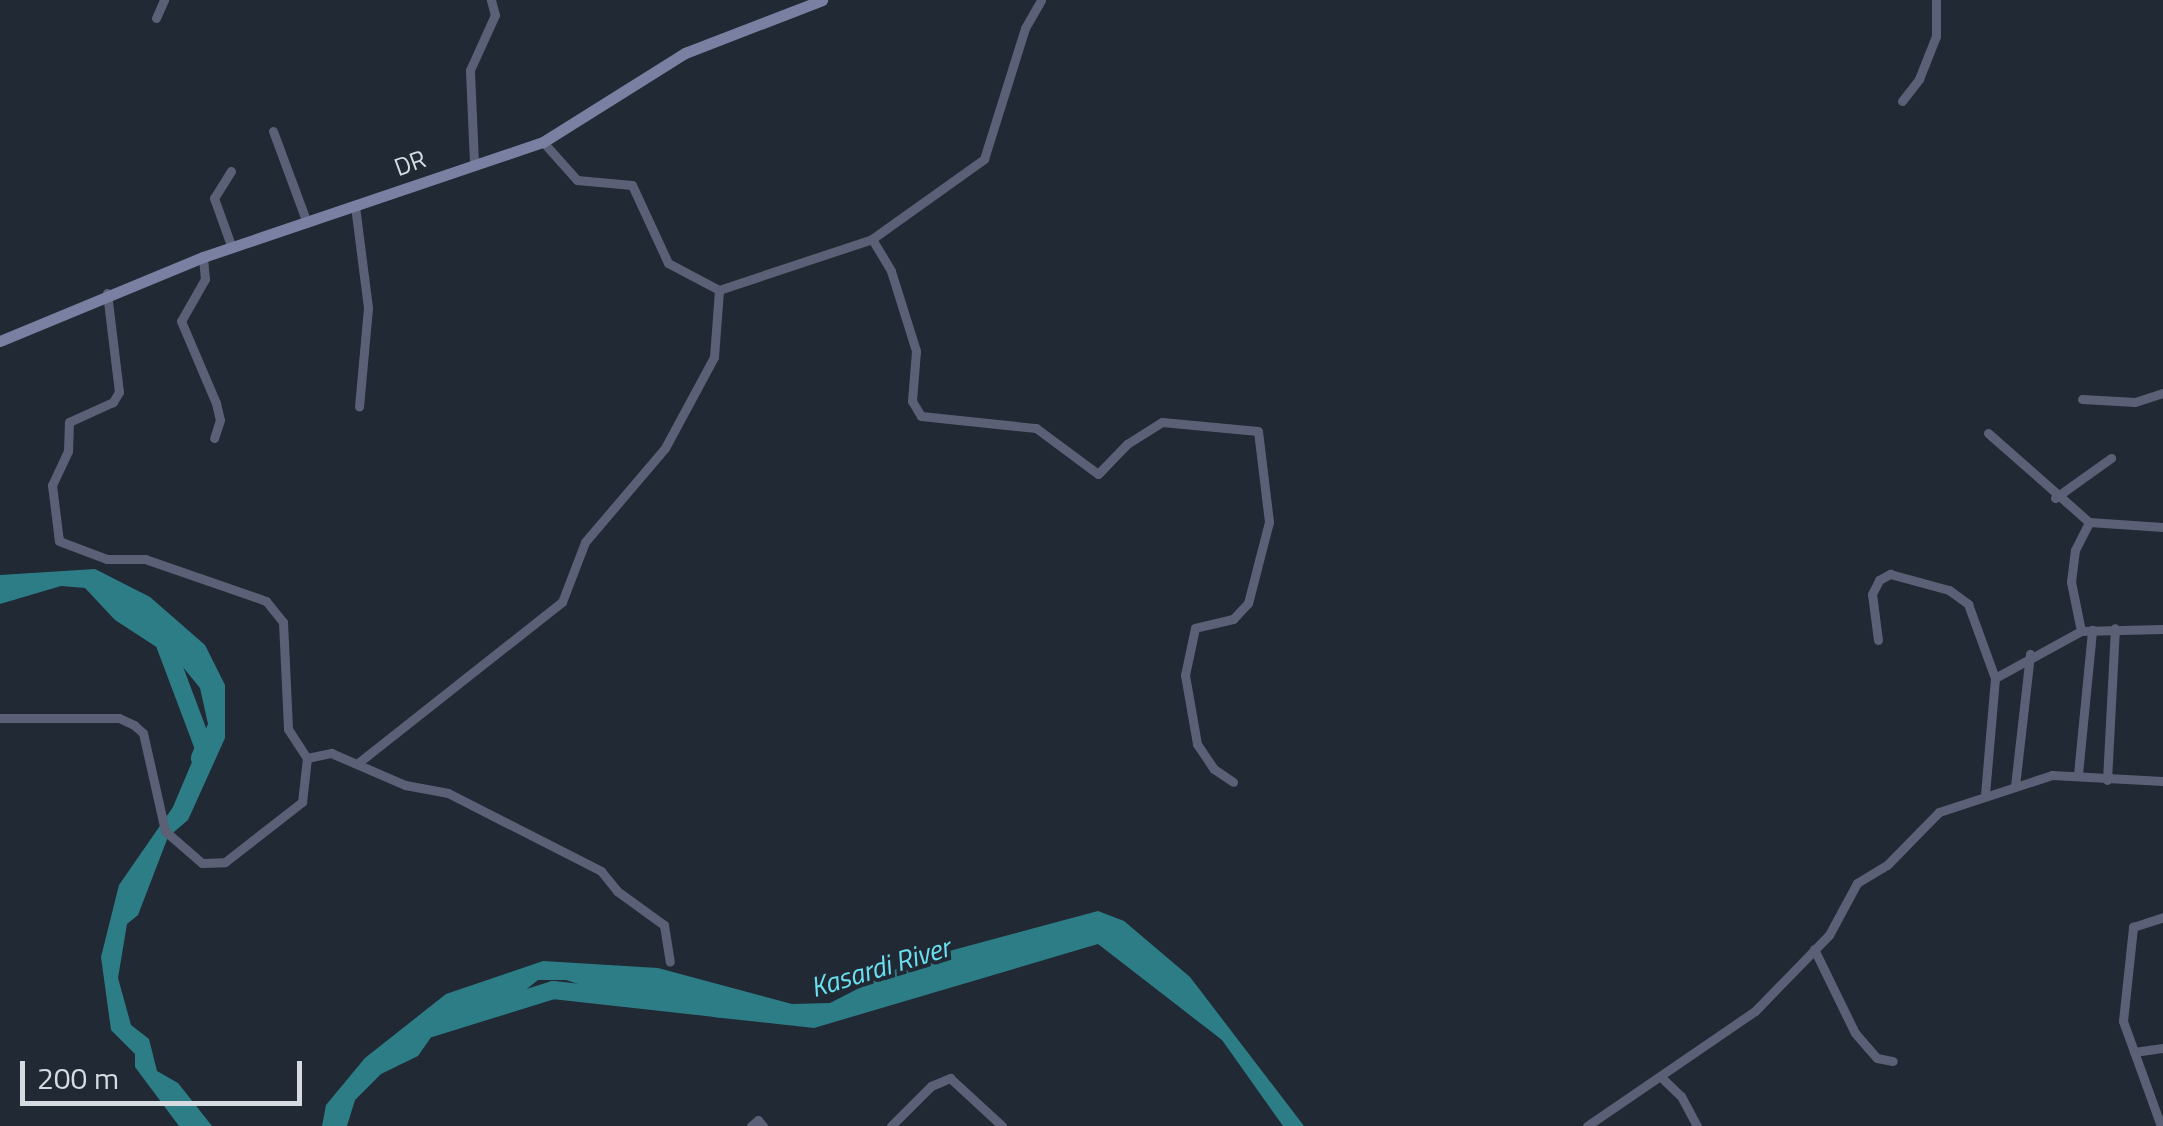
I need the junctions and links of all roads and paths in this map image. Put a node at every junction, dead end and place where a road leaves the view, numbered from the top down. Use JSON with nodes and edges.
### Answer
{"nodes":[{"id":1,"x":164,"y":0,"type":"edge"},
{"id":2,"x":491,"y":0,"type":"edge"},
{"id":3,"x":822,"y":0,"type":"edge"},
{"id":4,"x":1040,"y":0,"type":"edge"},
{"id":5,"x":1936,"y":0,"type":"edge"},
{"id":6,"x":156,"y":18,"type":"dead end"},
{"id":7,"x":1902,"y":101,"type":"dead end"},
{"id":8,"x":273,"y":131,"type":"dead end"},
{"id":9,"x":543,"y":142,"type":"junction"},
{"id":10,"x":474,"y":163,"type":"junction"},
{"id":11,"x":232,"y":171,"type":"dead end"},
{"id":12,"x":355,"y":206,"type":"junction"},
{"id":13,"x":307,"y":223,"type":"junction"},
{"id":14,"x":872,"y":239,"type":"junction"},
{"id":15,"x":232,"y":248,"type":"junction"},
{"id":16,"x":203,"y":258,"type":"junction"},
{"id":17,"x":720,"y":290,"type":"junction"},
{"id":18,"x":107,"y":293,"type":"junction"},
{"id":19,"x":0,"y":341,"type":"edge"},
{"id":20,"x":2163,"y":393,"type":"edge"},
{"id":21,"x":2082,"y":398,"type":"dead end"},
{"id":22,"x":359,"y":407,"type":"dead end"},
{"id":23,"x":1988,"y":433,"type":"dead end"},
{"id":24,"x":214,"y":438,"type":"dead end"},
{"id":25,"x":2111,"y":458,"type":"dead end"},
{"id":26,"x":2055,"y":498,"type":"junction"},
{"id":27,"x":2089,"y":522,"type":"junction"},
{"id":28,"x":2163,"y":527,"type":"edge"},
{"id":29,"x":2115,"y":628,"type":"junction"},
{"id":30,"x":2086,"y":630,"type":"junction"},
{"id":31,"x":2163,"y":630,"type":"edge"},
{"id":32,"x":1878,"y":640,"type":"dead end"},
{"id":33,"x":2030,"y":654,"type":"junction"},
{"id":34,"x":1995,"y":678,"type":"junction"},
{"id":35,"x":0,"y":718,"type":"edge"},
{"id":36,"x":307,"y":758,"type":"junction"},
{"id":37,"x":358,"y":763,"type":"junction"},
{"id":38,"x":2078,"y":774,"type":"junction"},
{"id":39,"x":2108,"y":780,"type":"junction"},
{"id":40,"x":2163,"y":781,"type":"edge"},
{"id":41,"x":1234,"y":782,"type":"dead end"},
{"id":42,"x":2015,"y":786,"type":"junction"},
{"id":43,"x":1985,"y":795,"type":"junction"},
{"id":44,"x":2163,"y":917,"type":"edge"},
{"id":45,"x":1814,"y":949,"type":"junction"},
{"id":46,"x":670,"y":962,"type":"dead end"},
{"id":47,"x":2163,"y":1048,"type":"edge"},
{"id":48,"x":2134,"y":1052,"type":"junction"},
{"id":49,"x":1893,"y":1061,"type":"dead end"},
{"id":50,"x":1661,"y":1077,"type":"junction"},
{"id":51,"x":751,"y":1126,"type":"edge"},
{"id":52,"x":764,"y":1126,"type":"edge"},
{"id":53,"x":891,"y":1126,"type":"edge"},
{"id":54,"x":1002,"y":1126,"type":"edge"},
{"id":55,"x":1587,"y":1126,"type":"edge"},
{"id":56,"x":1697,"y":1126,"type":"edge"},
{"id":57,"x":2161,"y":1126,"type":"edge"}],
"edges":[{"from":1,"to":6,"type":"street"},
{"from":2,"to":10,"type":"street"},
{"from":3,"to":9,"type":"street","name":"DR"},
{"from":4,"to":14,"type":"street"},
{"from":5,"to":7,"type":"street"},
{"from":8,"to":13,"type":"street"},
{"from":9,"to":10,"type":"street","name":"DR"},
{"from":9,"to":17,"type":"street"},
{"from":10,"to":12,"type":"street","name":"DR"},
{"from":11,"to":15,"type":"street"},
{"from":12,"to":13,"type":"street","name":"DR"},
{"from":12,"to":22,"type":"street"},
{"from":13,"to":15,"type":"street","name":"DR"},
{"from":14,"to":17,"type":"street"},
{"from":14,"to":41,"type":"street"},
{"from":15,"to":16,"type":"street","name":"DR"},
{"from":16,"to":18,"type":"street","name":"DR"},
{"from":16,"to":24,"type":"street"},
{"from":17,"to":37,"type":"street"},
{"from":18,"to":19,"type":"street","name":"DR"},
{"from":18,"to":36,"type":"street"},
{"from":20,"to":21,"type":"street"},
{"from":23,"to":26,"type":"street"},
{"from":25,"to":26,"type":"street"},
{"from":26,"to":27,"type":"street"},
{"from":27,"to":28,"type":"street"},
{"from":27,"to":30,"type":"street"},
{"from":29,"to":30,"type":"street"},
{"from":29,"to":31,"type":"street"},
{"from":29,"to":39,"type":"street"},
{"from":30,"to":33,"type":"street"},
{"from":30,"to":38,"type":"street"},
{"from":32,"to":34,"type":"street"},
{"from":33,"to":34,"type":"street"},
{"from":33,"to":42,"type":"street"},
{"from":34,"to":43,"type":"street"},
{"from":35,"to":36,"type":"street"},
{"from":36,"to":37,"type":"street"},
{"from":37,"to":46,"type":"street"},
{"from":38,"to":39,"type":"street"},
{"from":38,"to":42,"type":"street"},
{"from":39,"to":40,"type":"street"},
{"from":42,"to":43,"type":"street"},
{"from":43,"to":45,"type":"street"},
{"from":44,"to":48,"type":"street"},
{"from":45,"to":49,"type":"street"},
{"from":45,"to":50,"type":"street"},
{"from":47,"to":48,"type":"street"},
{"from":48,"to":57,"type":"street"},
{"from":50,"to":55,"type":"street"},
{"from":50,"to":56,"type":"street"},
{"from":51,"to":52,"type":"street"},
{"from":53,"to":54,"type":"street"}]}
